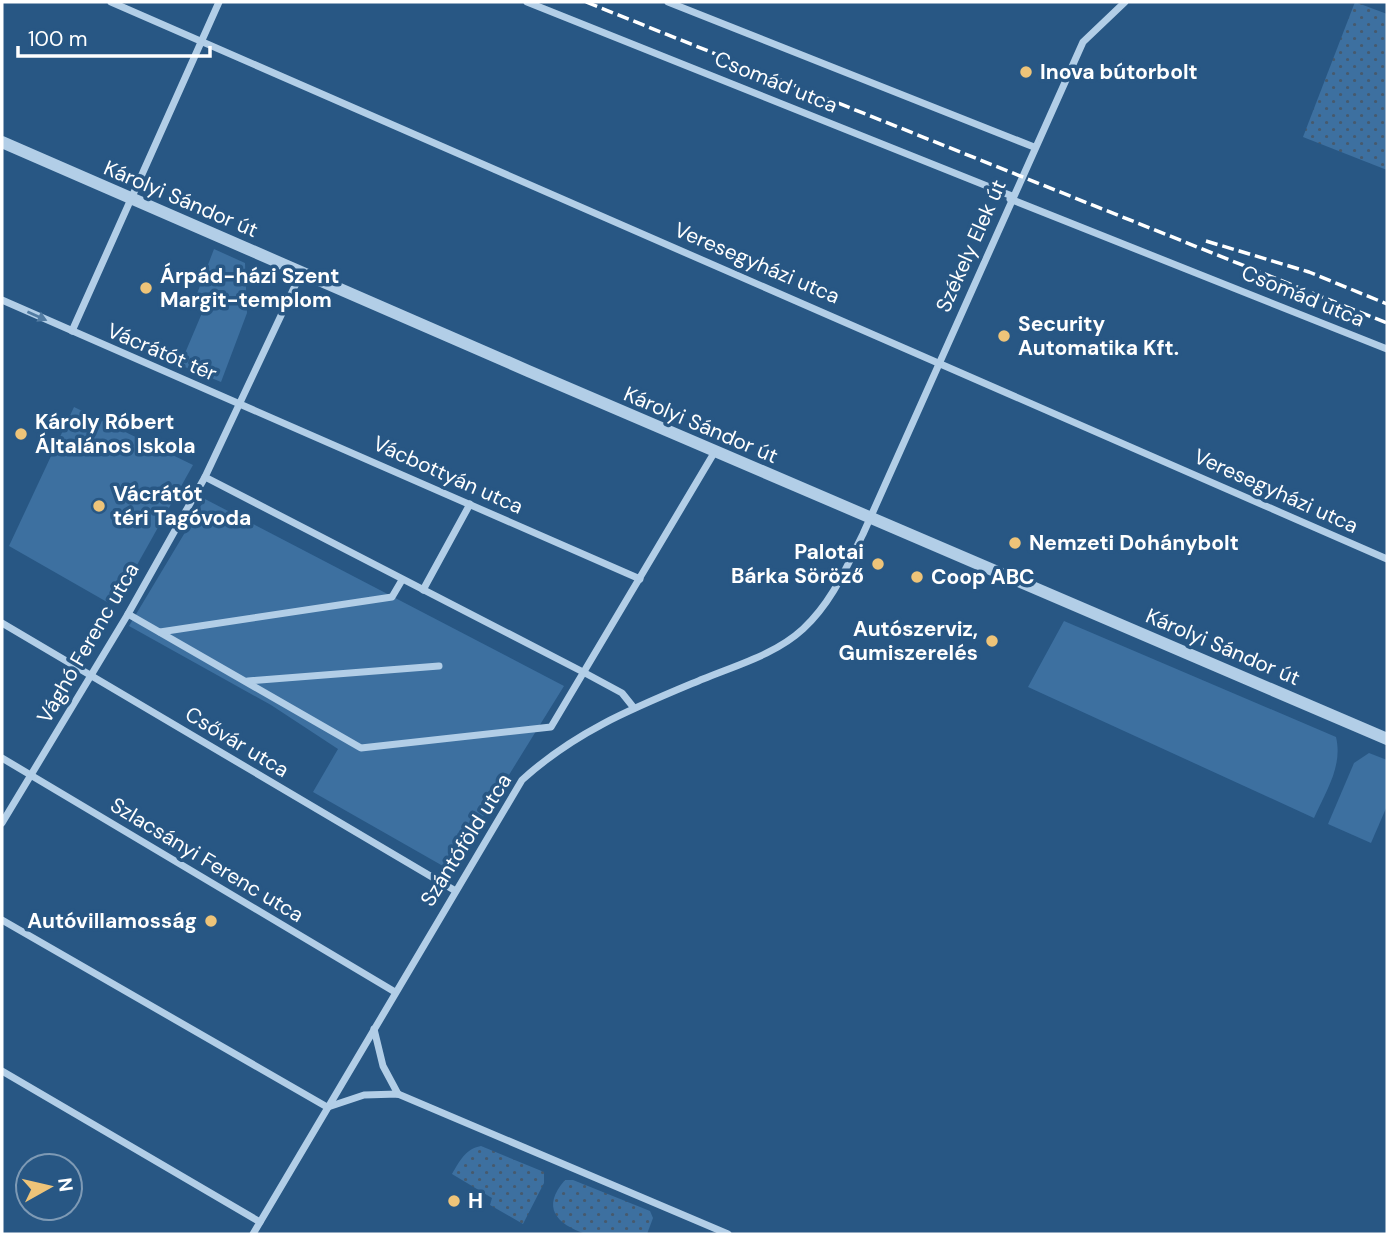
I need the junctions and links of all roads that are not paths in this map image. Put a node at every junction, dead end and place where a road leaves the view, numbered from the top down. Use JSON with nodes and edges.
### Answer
{"nodes":[{"id":1,"x":111,"y":2,"type":"edge"},
{"id":2,"x":219,"y":2,"type":"edge"},
{"id":3,"x":527,"y":2,"type":"edge"},
{"id":4,"x":668,"y":2,"type":"edge"},
{"id":5,"x":1125,"y":2,"type":"edge"},
{"id":6,"x":201,"y":41,"type":"junction"},
{"id":7,"x":2,"y":142,"type":"edge"},
{"id":8,"x":1034,"y":147,"type":"junction"},
{"id":9,"x":1011,"y":197,"type":"junction"},
{"id":10,"x":133,"y":200,"type":"junction"},
{"id":11,"x":301,"y":273,"type":"junction"},
{"id":12,"x":2,"y":300,"type":"edge"},
{"id":13,"x":72,"y":331,"type":"junction"},
{"id":14,"x":1387,"y":349,"type":"edge"},
{"id":15,"x":940,"y":362,"type":"junction"},
{"id":16,"x":241,"y":404,"type":"junction"},
{"id":17,"x":714,"y":453,"type":"junction"},
{"id":18,"x":205,"y":477,"type":"junction"},
{"id":19,"x":470,"y":504,"type":"junction"},
{"id":20,"x":870,"y":518,"type":"junction"},
{"id":21,"x":1387,"y":559,"type":"edge"},
{"id":22,"x":640,"y":579,"type":"junction"},
{"id":23,"x":402,"y":580,"type":"junction"},
{"id":24,"x":424,"y":590,"type":"junction"},
{"id":25,"x":128,"y":614,"type":"junction"},
{"id":26,"x":2,"y":623,"type":"edge"},
{"id":27,"x":160,"y":632,"type":"junction"},
{"id":28,"x":439,"y":666,"type":"dead end"},
{"id":29,"x":585,"y":673,"type":"junction"},
{"id":30,"x":90,"y":676,"type":"junction"},
{"id":31,"x":247,"y":681,"type":"junction"},
{"id":32,"x":634,"y":708,"type":"junction"},
{"id":33,"x":1387,"y":739,"type":"edge"},
{"id":34,"x":2,"y":758,"type":"edge"},
{"id":35,"x":31,"y":775,"type":"junction"},
{"id":36,"x":2,"y":823,"type":"edge"},
{"id":37,"x":454,"y":890,"type":"junction"},
{"id":38,"x":2,"y":920,"type":"edge"},
{"id":39,"x":395,"y":992,"type":"junction"},
{"id":40,"x":374,"y":1029,"type":"junction"},
{"id":41,"x":2,"y":1071,"type":"edge"},
{"id":42,"x":398,"y":1094,"type":"junction"},
{"id":43,"x":327,"y":1107,"type":"junction"},
{"id":44,"x":260,"y":1222,"type":"junction"},
{"id":45,"x":253,"y":1234,"type":"edge"},
{"id":46,"x":728,"y":1234,"type":"edge"}],
"edges":[{"from":1,"to":6,"type":"street","name":"Veresegyházi utca"},
{"from":2,"to":6,"type":"street"},
{"from":3,"to":9,"type":"street","name":"Csomád utca"},
{"from":4,"to":8,"type":"street","name":"Csomád utca"},
{"from":5,"to":8,"type":"street","name":"Székely Elek út"},
{"from":6,"to":10,"type":"street"},
{"from":6,"to":15,"type":"street","name":"Veresegyházi utca"},
{"from":7,"to":10,"type":"street","name":"Károlyi Sándor út"},
{"from":8,"to":9,"type":"street","name":"Székely Elek út"},
{"from":9,"to":14,"type":"street","name":"Csomád utca"},
{"from":9,"to":15,"type":"street","name":"Székely Elek út"},
{"from":10,"to":11,"type":"street","name":"Károlyi Sándor út"},
{"from":10,"to":13,"type":"street"},
{"from":11,"to":16,"type":"street"},
{"from":11,"to":17,"type":"street","name":"Károlyi Sándor út"},
{"from":12,"to":13,"type":"street","name":"Vácrátót tér","one_way":true},
{"from":13,"to":16,"type":"street","name":"Vácrátót tér"},
{"from":15,"to":20,"type":"street","name":"Székely Elek út"},
{"from":15,"to":21,"type":"street","name":"Veresegyházi utca"},
{"from":16,"to":18,"type":"street","name":"Vághó Ferenc utca"},
{"from":16,"to":19,"type":"street","name":"Vácbottyán utca"},
{"from":17,"to":20,"type":"street","name":"Károlyi Sándor út"},
{"from":17,"to":22,"type":"street"},
{"from":18,"to":23,"type":"street"},
{"from":18,"to":25,"type":"street","name":"Vághó Ferenc utca"},
{"from":19,"to":22,"type":"street","name":"Vácbottyán utca"},
{"from":19,"to":24,"type":"street"},
{"from":20,"to":32,"type":"street","name":"Szántóföld utca"},
{"from":20,"to":33,"type":"street","name":"Károlyi Sándor út"},
{"from":22,"to":29,"type":"street"},
{"from":23,"to":24,"type":"street"},
{"from":23,"to":27,"type":"street"},
{"from":24,"to":29,"type":"street"},
{"from":25,"to":27,"type":"street"},
{"from":25,"to":30,"type":"street","name":"Vághó Ferenc utca"},
{"from":26,"to":30,"type":"street","name":"Csővár utca"},
{"from":27,"to":31,"type":"street"},
{"from":28,"to":31,"type":"street"},
{"from":29,"to":31,"type":"street"},
{"from":29,"to":32,"type":"street"},
{"from":30,"to":35,"type":"street","name":"Vághó Ferenc utca"},
{"from":30,"to":37,"type":"street","name":"Csővár utca"},
{"from":32,"to":37,"type":"street","name":"Szántóföld utca"},
{"from":34,"to":35,"type":"street","name":"Szlacsányi Ferenc utca"},
{"from":35,"to":36,"type":"street","name":"Vághó Ferenc utca"},
{"from":35,"to":39,"type":"street","name":"Szlacsányi Ferenc utca"},
{"from":37,"to":39,"type":"street","name":"Szántóföld utca"},
{"from":38,"to":43,"type":"street"},
{"from":39,"to":40,"type":"street","name":"Szántóföld utca"},
{"from":40,"to":42,"type":"street"},
{"from":40,"to":43,"type":"street","name":"Szántóföld utca"},
{"from":41,"to":44,"type":"street"},
{"from":42,"to":43,"type":"street"},
{"from":42,"to":46,"type":"street"},
{"from":43,"to":44,"type":"street","name":"Szántóföld utca"},
{"from":44,"to":45,"type":"street","name":"Szántóföld utca"}]}
